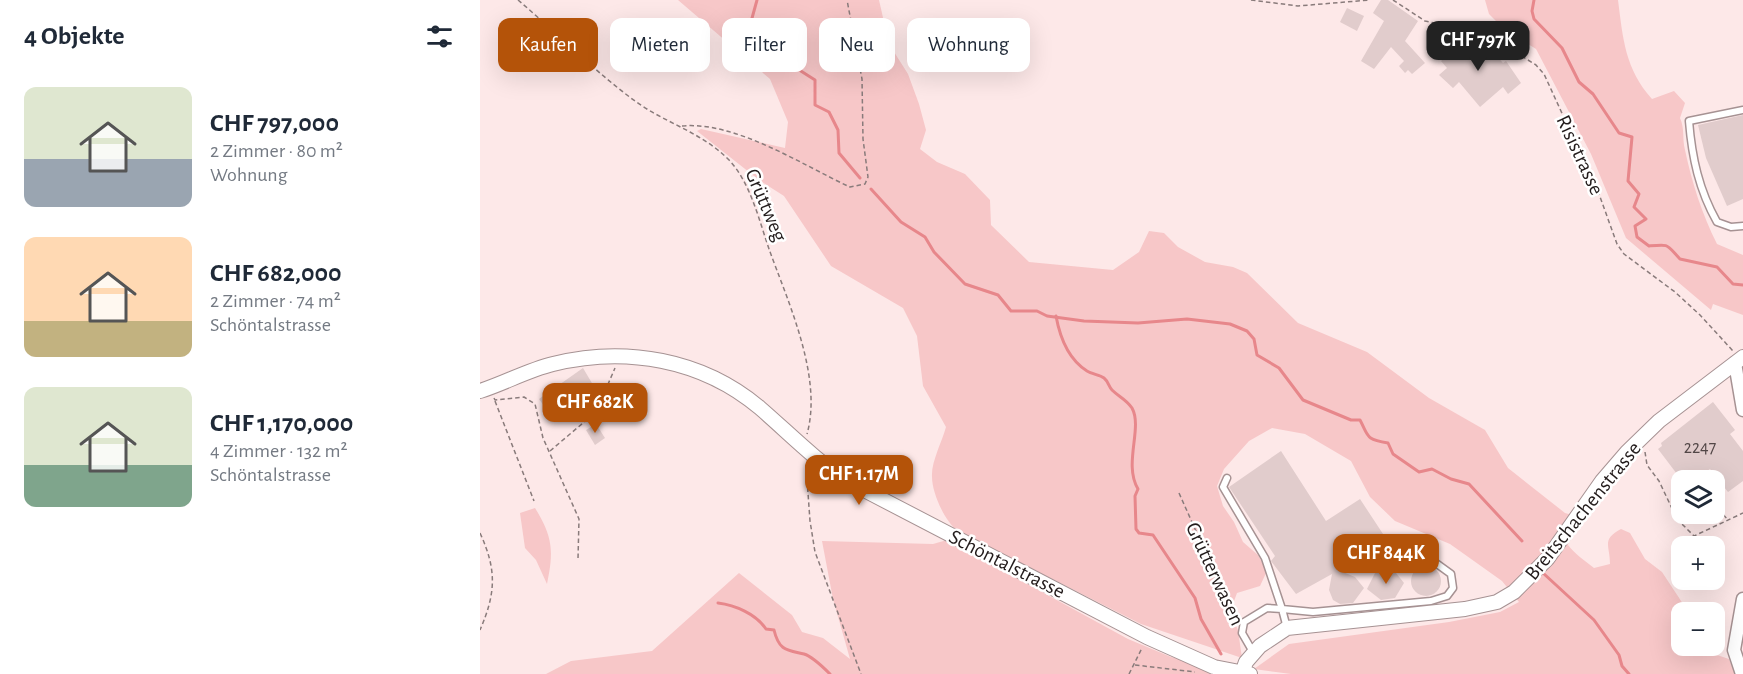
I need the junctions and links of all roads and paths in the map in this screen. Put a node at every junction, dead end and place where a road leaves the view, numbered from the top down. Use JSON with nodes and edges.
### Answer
{"nodes":[{"id":1,"x":518,"y":0,"type":"edge"},
{"id":2,"x":847,"y":0,"type":"edge"},
{"id":3,"x":1251,"y":0,"type":"edge"},
{"id":4,"x":1370,"y":0,"type":"edge"},
{"id":5,"x":1393,"y":0,"type":"edge"},
{"id":6,"x":1743,"y":110,"type":"edge"},
{"id":7,"x":681,"y":126,"type":"junction"},
{"id":8,"x":1743,"y":226,"type":"edge"},
{"id":9,"x":618,"y":355,"type":"junction"},
{"id":10,"x":1738,"y":358,"type":"edge"},
{"id":11,"x":489,"y":393,"type":"edge"},
{"id":12,"x":1743,"y":410,"type":"edge"},
{"id":13,"x":1641,"y":438,"type":"junction"},
{"id":14,"x":805,"y":451,"type":"junction"},
{"id":15,"x":549,"y":452,"type":"junction"},
{"id":16,"x":1227,"y":478,"type":"dead end"},
{"id":17,"x":1179,"y":493,"type":"dead end"},
{"id":18,"x":534,"y":501,"type":"dead end"},
{"id":19,"x":1743,"y":513,"type":"edge"},
{"id":20,"x":1725,"y":517,"type":"edge"},
{"id":21,"x":1727,"y":519,"type":"junction"},
{"id":22,"x":480,"y":533,"type":"edge"},
{"id":23,"x":1413,"y":552,"type":"dead end"},
{"id":24,"x":578,"y":559,"type":"dead end"},
{"id":25,"x":1743,"y":599,"type":"edge"},
{"id":26,"x":1282,"y":609,"type":"junction"},
{"id":27,"x":1287,"y":628,"type":"junction"},
{"id":28,"x":480,"y":630,"type":"edge"},
{"id":29,"x":1242,"y":633,"type":"junction"},
{"id":30,"x":1147,"y":637,"type":"junction"},
{"id":31,"x":1253,"y":653,"type":"junction"},
{"id":32,"x":1136,"y":665,"type":"junction"},
{"id":33,"x":1204,"y":673,"type":"edge"},
{"id":34,"x":1246,"y":673,"type":"edge"},
{"id":35,"x":861,"y":674,"type":"edge"},
{"id":36,"x":1129,"y":674,"type":"edge"},
{"id":37,"x":1742,"y":674,"type":"edge"}],
"edges":[{"from":1,"to":7,"type":"path","name":"Grüttweg"},
{"from":2,"to":7,"type":"path"},
{"from":3,"to":4,"type":"path"},
{"from":5,"to":10,"type":"path","name":"Risistrasse"},
{"from":6,"to":8,"type":"lane"},
{"from":7,"to":14,"type":"path","name":"Grüttweg"},
{"from":9,"to":11,"type":"street","name":"Schöntalstrasse"},
{"from":9,"to":14,"type":"street","name":"Schöntalstrasse"},
{"from":9,"to":15,"type":"path"},
{"from":10,"to":12,"type":"street"},
{"from":10,"to":13,"type":"street","name":"Breitschachenstrasse"},
{"from":11,"to":15,"type":"path"},
{"from":11,"to":18,"type":"path"},
{"from":13,"to":21,"type":"path"},
{"from":13,"to":27,"type":"street","name":"Breitschachenstrasse"},
{"from":14,"to":30,"type":"street","name":"Schöntalstrasse"},
{"from":14,"to":35,"type":"path","name":"Grüttweg"},
{"from":15,"to":24,"type":"path"},
{"from":16,"to":26,"type":"lane"},
{"from":17,"to":29,"type":"path","name":"Grütterwasen"},
{"from":19,"to":21,"type":"path"},
{"from":20,"to":21,"type":"path"},
{"from":22,"to":28,"type":"path"},
{"from":23,"to":26,"type":"lane"},
{"from":25,"to":37,"type":"street"},
{"from":26,"to":27,"type":"lane"},
{"from":26,"to":29,"type":"lane"},
{"from":27,"to":31,"type":"street","name":"Breitschachenstrasse"},
{"from":29,"to":31,"type":"lane","name":"Grütterwasen"},
{"from":30,"to":32,"type":"path"},
{"from":30,"to":34,"type":"street","name":"Schöntalstrasse"},
{"from":31,"to":34,"type":"street","name":"Breitschachenstrasse"},
{"from":32,"to":33,"type":"path"},
{"from":32,"to":36,"type":"path"}]}
